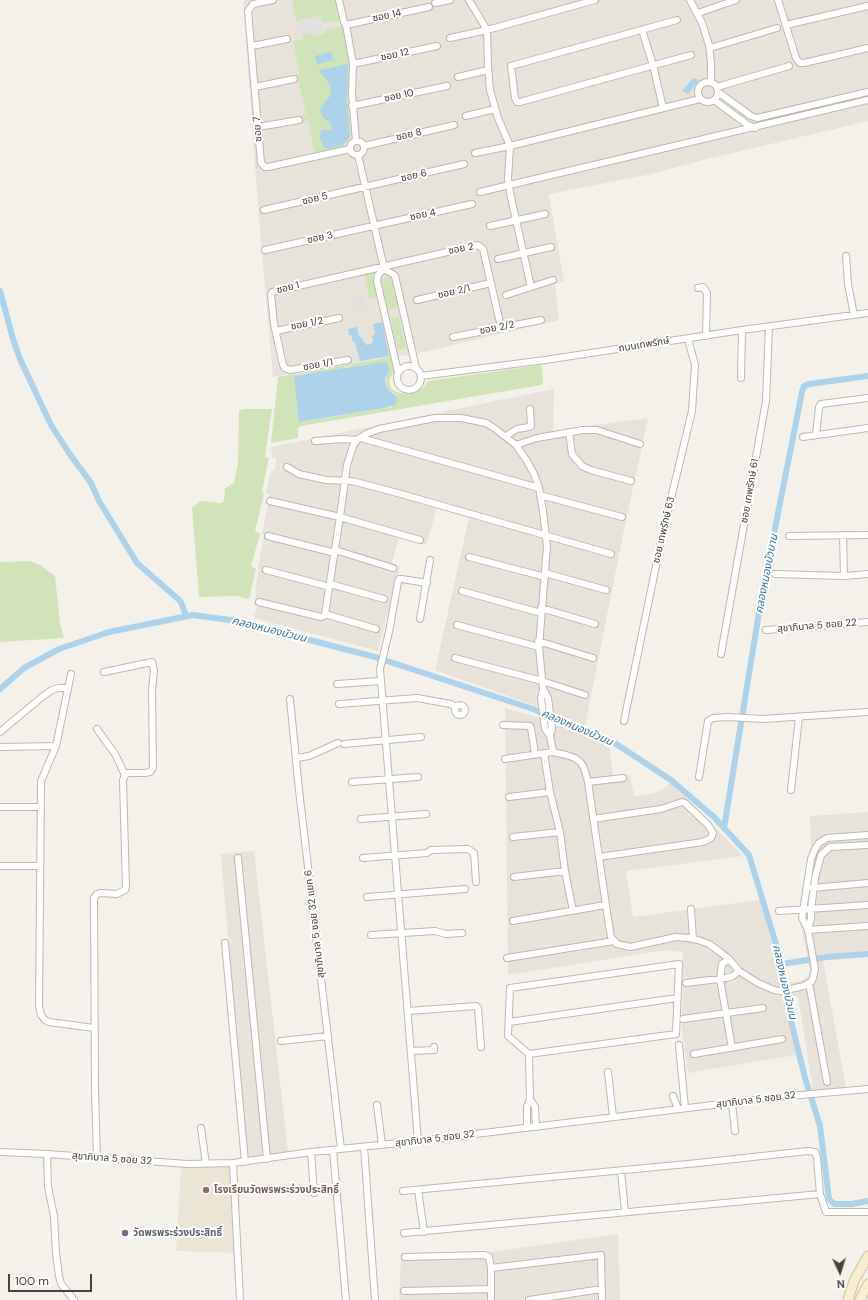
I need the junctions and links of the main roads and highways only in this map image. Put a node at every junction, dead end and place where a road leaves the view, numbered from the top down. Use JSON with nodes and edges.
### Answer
{"nodes":[{"id":1,"x":868,"y":1256,"type":"edge"},
{"id":2,"x":868,"y":1284,"type":"edge"},
{"id":3,"x":848,"y":1300,"type":"edge"},
{"id":4,"x":860,"y":1300,"type":"edge"}],
"edges":[{"from":1,"to":3,"type":"main road"},
{"from":2,"to":4,"type":"main road"}]}
